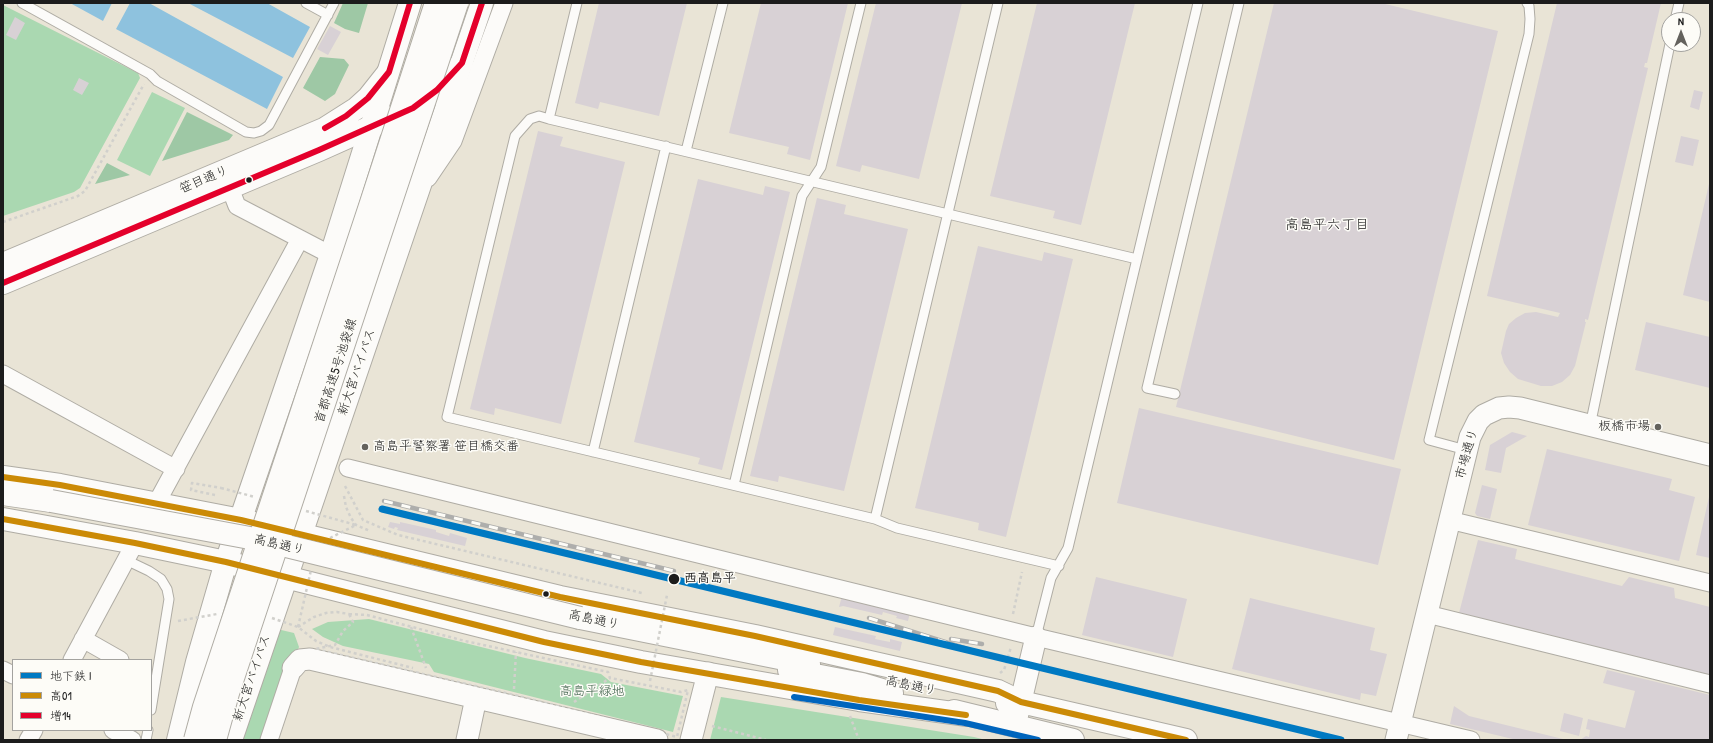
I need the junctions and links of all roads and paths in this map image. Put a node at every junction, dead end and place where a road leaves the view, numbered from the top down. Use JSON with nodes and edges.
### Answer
{"nodes":[{"id":1,"x":22,"y":3,"type":"edge"},
{"id":2,"x":306,"y":3,"type":"edge"},
{"id":3,"x":334,"y":3,"type":"edge"},
{"id":4,"x":410,"y":3,"type":"edge"},
{"id":5,"x":436,"y":3,"type":"edge"},
{"id":6,"x":457,"y":3,"type":"edge"},
{"id":7,"x":482,"y":3,"type":"edge"},
{"id":8,"x":504,"y":3,"type":"edge"},
{"id":9,"x":577,"y":3,"type":"edge"},
{"id":10,"x":723,"y":3,"type":"edge"},
{"id":11,"x":861,"y":3,"type":"edge"},
{"id":12,"x":998,"y":3,"type":"edge"},
{"id":13,"x":1198,"y":3,"type":"edge"},
{"id":14,"x":1239,"y":3,"type":"edge"},
{"id":15,"x":1528,"y":3,"type":"edge"},
{"id":16,"x":328,"y":15,"type":"junction"},
{"id":17,"x":1668,"y":52,"type":"edge"},
{"id":18,"x":462,"y":63,"type":"junction"},
{"id":19,"x":389,"y":72,"type":"junction"},
{"id":20,"x":150,"y":74,"type":"junction"},
{"id":21,"x":549,"y":119,"type":"junction"},
{"id":22,"x":372,"y":127,"type":"junction"},
{"id":23,"x":666,"y":146,"type":"junction"},
{"id":24,"x":686,"y":151,"type":"junction"},
{"id":25,"x":812,"y":182,"type":"junction"},
{"id":26,"x":230,"y":188,"type":"junction"},
{"id":27,"x":418,"y":193,"type":"junction"},
{"id":28,"x":947,"y":213,"type":"junction"},
{"id":29,"x":3,"y":222,"type":"edge"},
{"id":30,"x":300,"y":239,"type":"junction"},
{"id":31,"x":331,"y":255,"type":"junction"},
{"id":32,"x":1138,"y":259,"type":"junction"},
{"id":33,"x":3,"y":264,"type":"edge"},
{"id":34,"x":3,"y":284,"type":"edge"},
{"id":35,"x":3,"y":374,"type":"edge"},
{"id":36,"x":1175,"y":394,"type":"dead end"},
{"id":37,"x":1590,"y":426,"type":"junction"},
{"id":38,"x":1466,"y":450,"type":"junction"},
{"id":39,"x":593,"y":452,"type":"junction"},
{"id":40,"x":1710,"y":455,"type":"edge"},
{"id":41,"x":348,"y":468,"type":"dead end"},
{"id":42,"x":176,"y":470,"type":"junction"},
{"id":43,"x":3,"y":477,"type":"edge"},
{"id":44,"x":734,"y":484,"type":"junction"},
{"id":45,"x":345,"y":486,"type":"dead end"},
{"id":46,"x":221,"y":488,"type":"dead end"},
{"id":47,"x":3,"y":494,"type":"edge"},
{"id":48,"x":213,"y":494,"type":"dead end"},
{"id":49,"x":344,"y":496,"type":"dead end"},
{"id":50,"x":3,"y":504,"type":"edge"},
{"id":51,"x":156,"y":504,"type":"junction"},
{"id":52,"x":51,"y":506,"type":"junction"},
{"id":53,"x":875,"y":519,"type":"junction"},
{"id":54,"x":3,"y":520,"type":"edge"},
{"id":55,"x":241,"y":520,"type":"junction"},
{"id":56,"x":1449,"y":520,"type":"junction"},
{"id":57,"x":356,"y":525,"type":"dead end"},
{"id":58,"x":302,"y":533,"type":"junction"},
{"id":59,"x":130,"y":551,"type":"junction"},
{"id":60,"x":226,"y":562,"type":"junction"},
{"id":61,"x":1059,"y":566,"type":"junction"},
{"id":62,"x":1022,"y":572,"type":"dead end"},
{"id":63,"x":286,"y":577,"type":"junction"},
{"id":64,"x":1710,"y":583,"type":"edge"},
{"id":65,"x":647,"y":594,"type":"dead end"},
{"id":66,"x":667,"y":595,"type":"dead end"},
{"id":67,"x":662,"y":598,"type":"dead end"},
{"id":68,"x":669,"y":600,"type":"dead end"},
{"id":69,"x":349,"y":614,"type":"junction"},
{"id":70,"x":1013,"y":614,"type":"dead end"},
{"id":71,"x":1427,"y":614,"type":"junction"},
{"id":72,"x":579,"y":622,"type":"junction"},
{"id":73,"x":411,"y":627,"type":"junction"},
{"id":74,"x":1036,"y":637,"type":"junction"},
{"id":75,"x":83,"y":639,"type":"junction"},
{"id":76,"x":1012,"y":644,"type":"dead end"},
{"id":77,"x":316,"y":649,"type":"dead end"},
{"id":78,"x":516,"y":652,"type":"junction"},
{"id":79,"x":73,"y":659,"type":"edge"},
{"id":80,"x":118,"y":659,"type":"edge"},
{"id":81,"x":292,"y":668,"type":"joint"},
{"id":82,"x":413,"y":668,"type":"dead end"},
{"id":83,"x":3,"y":670,"type":"edge"},
{"id":84,"x":708,"y":673,"type":"junction"},
{"id":85,"x":998,"y":674,"type":"dead end"},
{"id":86,"x":12,"y":675,"type":"edge"},
{"id":87,"x":428,"y":675,"type":"dead end"},
{"id":88,"x":610,"y":678,"type":"junction"},
{"id":89,"x":650,"y":681,"type":"dead end"},
{"id":90,"x":1710,"y":684,"type":"edge"},
{"id":91,"x":514,"y":695,"type":"dead end"},
{"id":92,"x":476,"y":698,"type":"junction"},
{"id":93,"x":1021,"y":702,"type":"junction"},
{"id":94,"x":152,"y":704,"type":"edge"},
{"id":95,"x":566,"y":708,"type":"dead end"},
{"id":96,"x":850,"y":714,"type":"dead end"},
{"id":97,"x":967,"y":715,"type":"junction"},
{"id":98,"x":712,"y":725,"type":"dead end"},
{"id":99,"x":1015,"y":726,"type":"junction"},
{"id":100,"x":33,"y":731,"type":"edge"},
{"id":101,"x":115,"y":731,"type":"edge"},
{"id":102,"x":1398,"y":731,"type":"edge"},
{"id":103,"x":684,"y":738,"type":"edge"},
{"id":104,"x":28,"y":740,"type":"edge"},
{"id":105,"x":132,"y":740,"type":"edge"},
{"id":106,"x":178,"y":740,"type":"edge"},
{"id":107,"x":195,"y":740,"type":"edge"},
{"id":108,"x":215,"y":740,"type":"edge"},
{"id":109,"x":231,"y":740,"type":"edge"},
{"id":110,"x":269,"y":740,"type":"edge"},
{"id":111,"x":467,"y":740,"type":"edge"},
{"id":112,"x":656,"y":740,"type":"edge"},
{"id":113,"x":766,"y":740,"type":"edge"},
{"id":114,"x":859,"y":740,"type":"edge"},
{"id":115,"x":1073,"y":740,"type":"edge"},
{"id":116,"x":1186,"y":740,"type":"edge"},
{"id":117,"x":1471,"y":740,"type":"edge"}],
"edges":[{"from":1,"to":20,"type":"lane"},
{"from":2,"to":16,"type":"lane"},
{"from":3,"to":16,"type":"lane"},
{"from":4,"to":19,"type":"main road"},
{"from":5,"to":107,"type":"main road","name":"首都高速5号池袋線","bridge":true},
{"from":6,"to":108,"type":"main road","name":"首都高速5号池袋線","bridge":true},
{"from":7,"to":18,"type":"main road","name":"新大宮バイパス"},
{"from":8,"to":27,"type":"street"},
{"from":9,"to":21,"type":"lane"},
{"from":10,"to":24,"type":"lane"},
{"from":11,"to":25,"type":"lane"},
{"from":12,"to":28,"type":"lane"},
{"from":13,"to":32,"type":"lane"},
{"from":14,"to":36,"type":"lane"},
{"from":15,"to":38,"type":"lane"},
{"from":16,"to":20,"type":"lane"},
{"from":17,"to":37,"type":"lane"},
{"from":18,"to":22,"type":"main road","name":"笹目通り"},
{"from":18,"to":27,"type":"main road","name":"新大宮バイパス"},
{"from":19,"to":22,"type":"main road"},
{"from":19,"to":33,"type":"main road","name":"笹目通り"},
{"from":20,"to":29,"type":"path"},
{"from":21,"to":23,"type":"lane"},
{"from":21,"to":39,"type":"lane"},
{"from":22,"to":26,"type":"main road","name":"笹目通り"},
{"from":22,"to":31,"type":"main road"},
{"from":23,"to":24,"type":"lane"},
{"from":23,"to":39,"type":"lane"},
{"from":24,"to":25,"type":"lane"},
{"from":25,"to":28,"type":"lane"},
{"from":25,"to":44,"type":"lane"},
{"from":26,"to":30,"type":"street"},
{"from":26,"to":34,"type":"main road","name":"笹目通り"},
{"from":27,"to":58,"type":"main road","name":"新大宮バイパス"},
{"from":28,"to":32,"type":"lane"},
{"from":28,"to":53,"type":"lane"},
{"from":30,"to":31,"type":"street"},
{"from":30,"to":42,"type":"street"},
{"from":31,"to":55,"type":"main road"},
{"from":32,"to":61,"type":"lane"},
{"from":35,"to":42,"type":"street"},
{"from":37,"to":38,"type":"street","name":"市場通り"},
{"from":37,"to":40,"type":"street","name":"市場通り"},
{"from":38,"to":56,"type":"street","name":"市場通り"},
{"from":39,"to":44,"type":"lane"},
{"from":41,"to":74,"type":"street"},
{"from":42,"to":51,"type":"street"},
{"from":43,"to":51,"type":"main road"},
{"from":44,"to":53,"type":"lane"},
{"from":45,"to":65,"type":"path"},
{"from":46,"to":48,"type":"path"},
{"from":47,"to":52,"type":"main road","name":"高島通り"},
{"from":49,"to":57,"type":"path"},
{"from":50,"to":52,"type":"main road","name":"高島通り"},
{"from":51,"to":55,"type":"main road"},
{"from":52,"to":72,"type":"main road","name":"高島通り","bridge":true},
{"from":53,"to":61,"type":"lane"},
{"from":54,"to":59,"type":"main road"},
{"from":55,"to":58,"type":"main road"},
{"from":55,"to":60,"type":"main road"},
{"from":56,"to":64,"type":"street"},
{"from":56,"to":71,"type":"street","name":"市場通り"},
{"from":58,"to":63,"type":"main road","name":"新大宮バイパス"},
{"from":58,"to":93,"type":"main road"},
{"from":59,"to":60,"type":"main road"},
{"from":59,"to":75,"type":"street"},
{"from":59,"to":94,"type":"lane"},
{"from":60,"to":63,"type":"main road"},
{"from":60,"to":106,"type":"main road"},
{"from":61,"to":74,"type":"lane"},
{"from":62,"to":70,"type":"path"},
{"from":63,"to":84,"type":"main road"},
{"from":63,"to":109,"type":"main road","name":"新大宮バイパス"},
{"from":66,"to":89,"type":"path","bridge":true},
{"from":67,"to":68,"type":"path"},
{"from":69,"to":73,"type":"path"},
{"from":69,"to":77,"type":"path"},
{"from":69,"to":82,"type":"path","bridge":true},
{"from":71,"to":90,"type":"street"},
{"from":71,"to":102,"type":"street","name":"市場通り"},
{"from":72,"to":93,"type":"main road","name":"高島通り"},
{"from":72,"to":97,"type":"main road","name":"高島通り"},
{"from":73,"to":78,"type":"path"},
{"from":73,"to":87,"type":"path"},
{"from":74,"to":93,"type":"street"},
{"from":74,"to":102,"type":"street"},
{"from":75,"to":79,"type":"street"},
{"from":75,"to":80,"type":"street"},
{"from":76,"to":85,"type":"path"},
{"from":78,"to":88,"type":"path"},
{"from":78,"to":91,"type":"path"},
{"from":81,"to":92,"type":"street"},
{"from":81,"to":110,"type":"street"},
{"from":83,"to":86,"type":"street"},
{"from":84,"to":97,"type":"main road"},
{"from":84,"to":103,"type":"street"},
{"from":88,"to":95,"type":"path"},
{"from":88,"to":103,"type":"path"},
{"from":92,"to":111,"type":"street"},
{"from":92,"to":112,"type":"street"},
{"from":93,"to":99,"type":"street"},
{"from":93,"to":116,"type":"main road","name":"高島通り"},
{"from":96,"to":114,"type":"path"},
{"from":97,"to":99,"type":"main road","name":"高島通り"},
{"from":98,"to":113,"type":"path"},
{"from":99,"to":115,"type":"main road","name":"高島通り"},
{"from":100,"to":104,"type":"street"},
{"from":101,"to":105,"type":"street"},
{"from":102,"to":117,"type":"street"}]}
